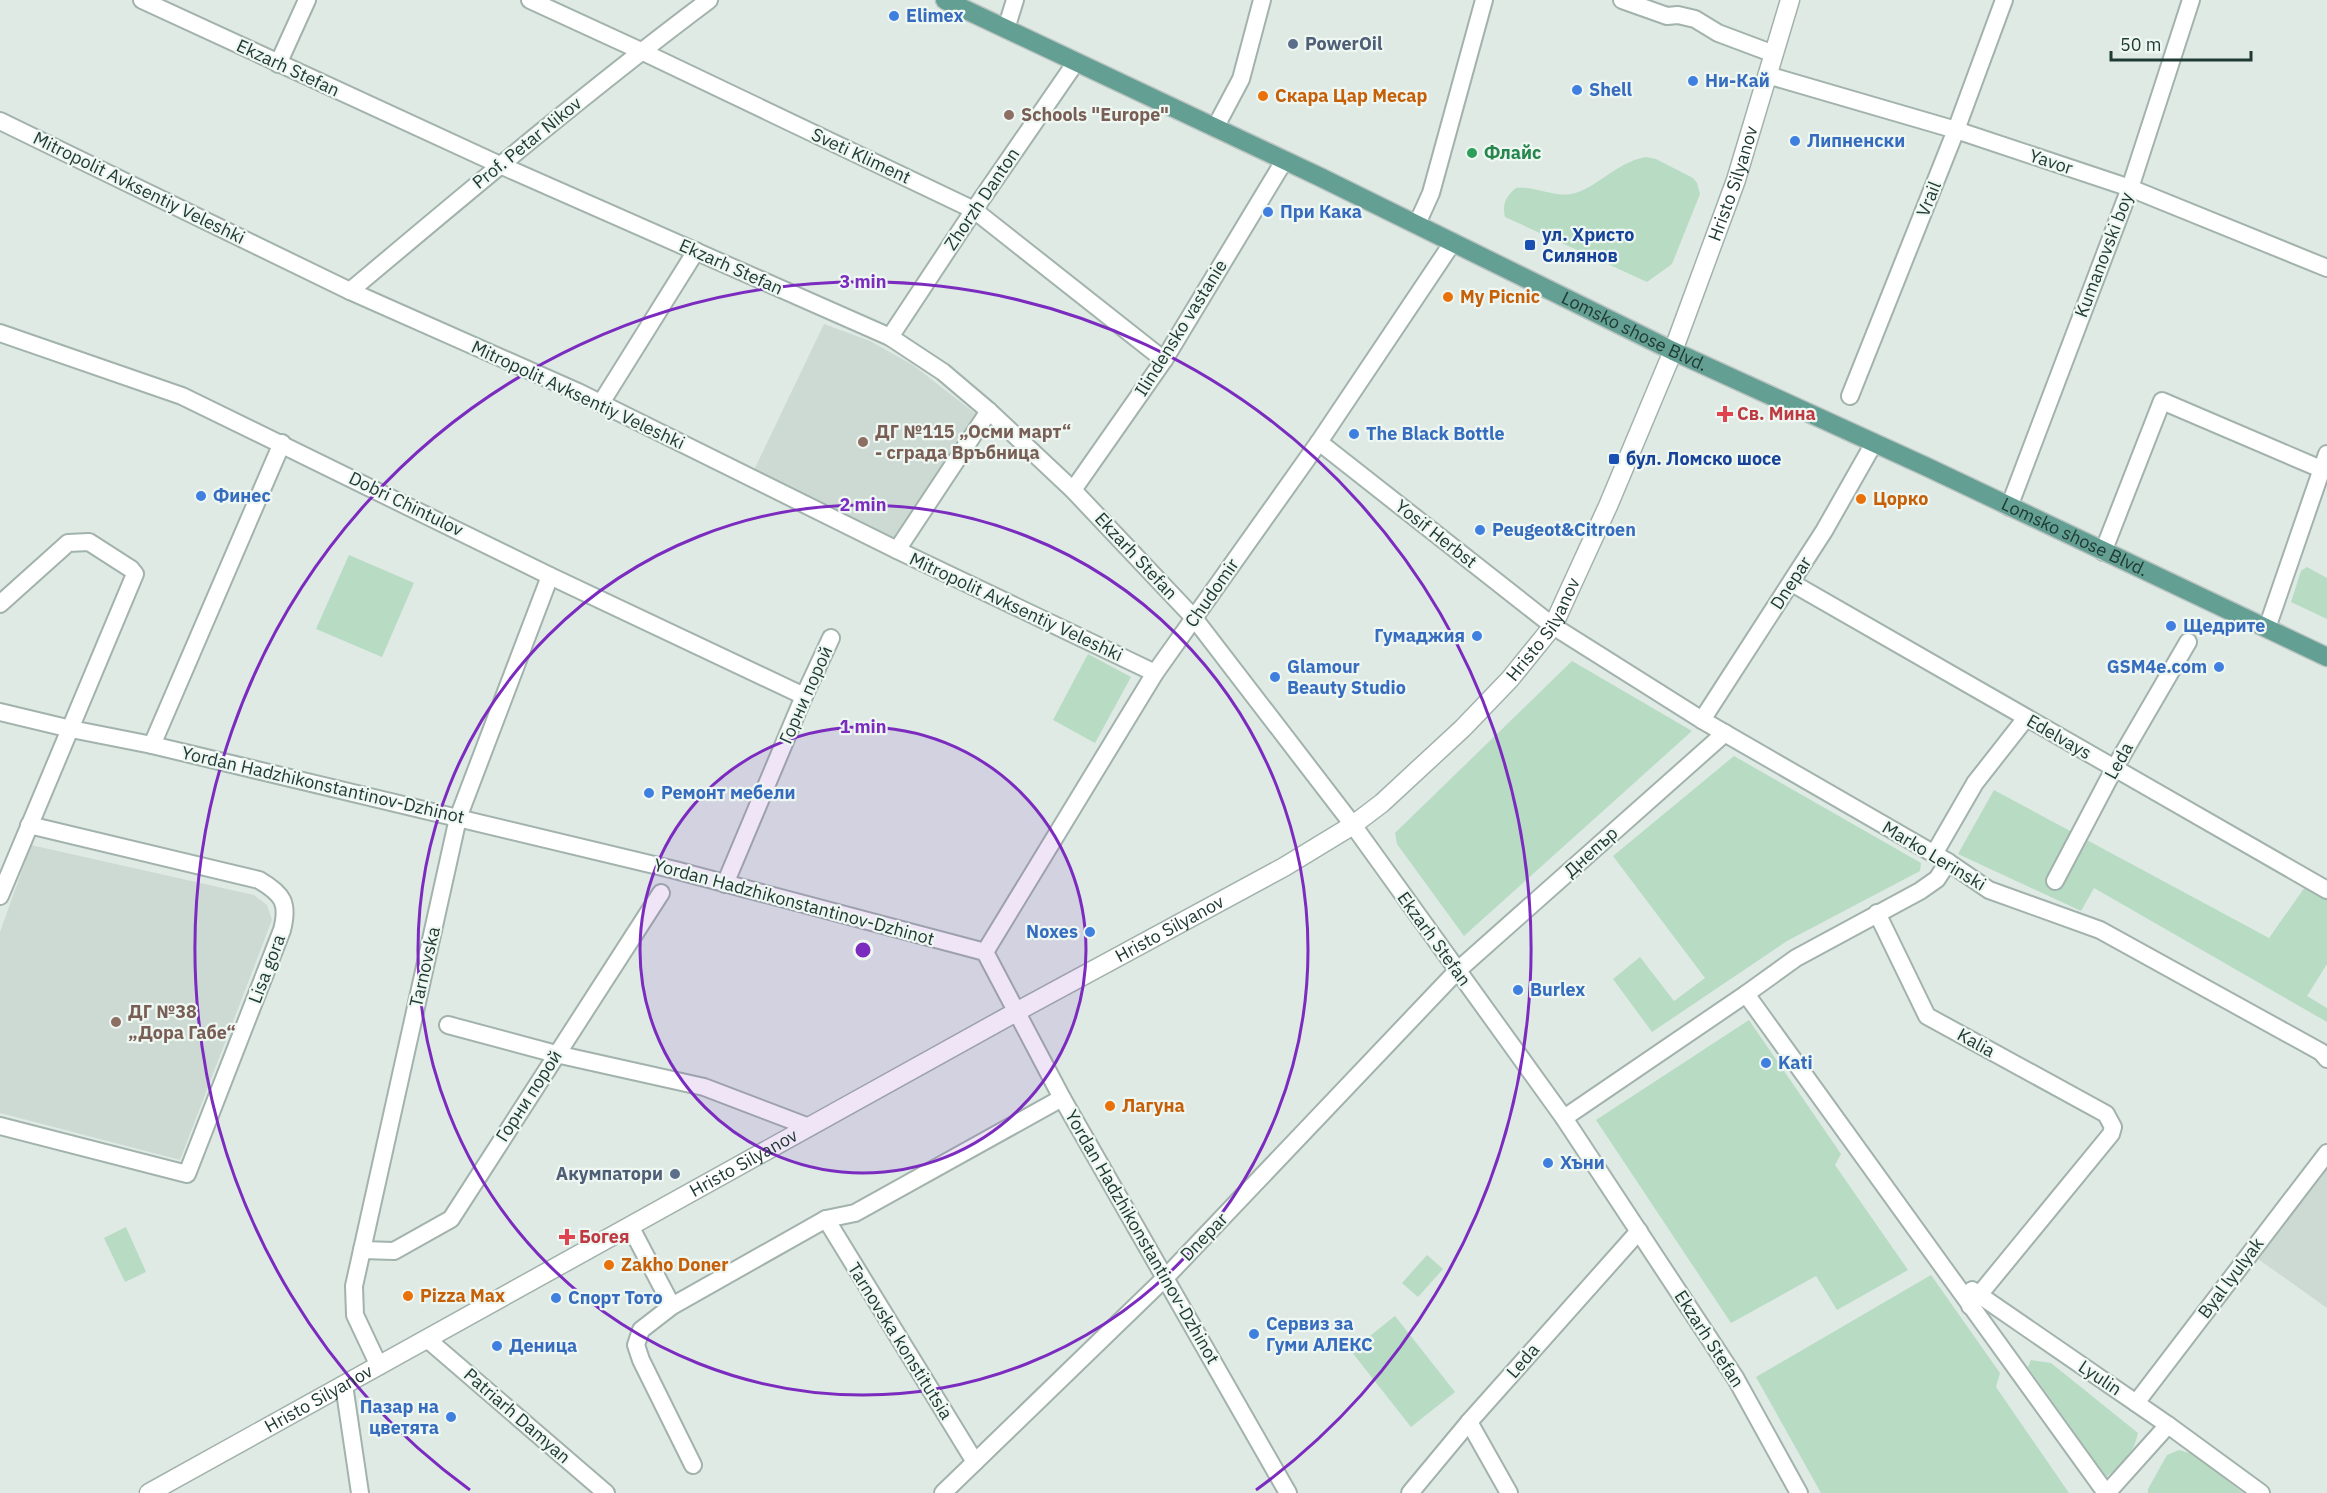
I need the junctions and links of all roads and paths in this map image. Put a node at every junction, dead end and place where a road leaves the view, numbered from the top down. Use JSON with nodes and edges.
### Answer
{"nodes":[{"id":1,"x":142,"y":0,"type":"edge"},
{"id":2,"x":307,"y":0,"type":"edge"},
{"id":3,"x":530,"y":0,"type":"edge"},
{"id":4,"x":709,"y":0,"type":"edge"},
{"id":5,"x":945,"y":0,"type":"edge"},
{"id":6,"x":1015,"y":0,"type":"edge"},
{"id":7,"x":1262,"y":0,"type":"edge"},
{"id":8,"x":1484,"y":0,"type":"edge"},
{"id":9,"x":1623,"y":0,"type":"edge"},
{"id":10,"x":1790,"y":0,"type":"edge"},
{"id":11,"x":2004,"y":0,"type":"edge"},
{"id":12,"x":2191,"y":0,"type":"edge"},
{"id":13,"x":1006,"y":29,"type":"junction"},
{"id":14,"x":641,"y":51,"type":"junction"},
{"id":15,"x":1774,"y":54,"type":"junction"},
{"id":16,"x":1076,"y":62,"type":"junction"},
{"id":17,"x":278,"y":64,"type":"junction"},
{"id":18,"x":1767,"y":75,"type":"junction"},
{"id":19,"x":0,"y":121,"type":"edge"},
{"id":20,"x":1215,"y":128,"type":"junction"},
{"id":21,"x":1956,"y":130,"type":"junction"},
{"id":22,"x":1284,"y":161,"type":"junction"},
{"id":23,"x":500,"y":165,"type":"junction"},
{"id":24,"x":2130,"y":188,"type":"junction"},
{"id":25,"x":974,"y":210,"type":"junction"},
{"id":26,"x":1417,"y":225,"type":"junction"},
{"id":27,"x":1453,"y":242,"type":"junction"},
{"id":28,"x":696,"y":251,"type":"junction"},
{"id":29,"x":2327,"y":268,"type":"edge"},
{"id":30,"x":350,"y":291,"type":"junction"},
{"id":31,"x":0,"y":333,"type":"edge"},
{"id":32,"x":890,"y":337,"type":"junction"},
{"id":33,"x":1673,"y":351,"type":"junction"},
{"id":34,"x":1164,"y":360,"type":"junction"},
{"id":35,"x":1850,"y":396,"type":"dead end"},
{"id":36,"x":601,"y":403,"type":"junction"},
{"id":37,"x":989,"y":411,"type":"junction"},
{"id":38,"x":1319,"y":442,"type":"junction"},
{"id":39,"x":1874,"y":442,"type":"junction"},
{"id":40,"x":282,"y":443,"type":"junction"},
{"id":41,"x":2324,"y":461,"type":"edge"},
{"id":42,"x":1073,"y":490,"type":"junction"},
{"id":43,"x":2009,"y":507,"type":"junction"},
{"id":44,"x":897,"y":550,"type":"junction"},
{"id":45,"x":2103,"y":552,"type":"junction"},
{"id":46,"x":550,"y":576,"type":"junction"},
{"id":47,"x":1792,"y":583,"type":"junction"},
{"id":48,"x":0,"y":604,"type":"edge"},
{"id":49,"x":1194,"y":618,"type":"junction"},
{"id":50,"x":1553,"y":626,"type":"junction"},
{"id":51,"x":2267,"y":628,"type":"junction"},
{"id":52,"x":831,"y":638,"type":"dead end"},
{"id":53,"x":2188,"y":642,"type":"dead end"},
{"id":54,"x":2327,"y":657,"type":"edge"},
{"id":55,"x":1155,"y":673,"type":"junction"},
{"id":56,"x":804,"y":696,"type":"junction"},
{"id":57,"x":0,"y":712,"type":"edge"},
{"id":58,"x":2026,"y":718,"type":"junction"},
{"id":59,"x":1702,"y":720,"type":"junction"},
{"id":60,"x":71,"y":729,"type":"junction"},
{"id":61,"x":1725,"y":734,"type":"junction"},
{"id":62,"x":152,"y":745,"type":"junction"},
{"id":63,"x":2114,"y":769,"type":"junction"},
{"id":64,"x":458,"y":818,"type":"junction"},
{"id":65,"x":29,"y":825,"type":"junction"},
{"id":66,"x":1353,"y":825,"type":"junction"},
{"id":67,"x":1941,"y":858,"type":"junction"},
{"id":68,"x":2055,"y":882,"type":"dead end"},
{"id":69,"x":725,"y":884,"type":"junction"},
{"id":70,"x":2327,"y":890,"type":"edge"},
{"id":71,"x":661,"y":893,"type":"dead end"},
{"id":72,"x":0,"y":896,"type":"edge"},
{"id":73,"x":1877,"y":913,"type":"junction"},
{"id":74,"x":985,"y":952,"type":"junction"},
{"id":75,"x":1457,"y":971,"type":"junction"},
{"id":76,"x":1746,"y":994,"type":"junction"},
{"id":77,"x":1016,"y":1012,"type":"junction"},
{"id":78,"x":448,"y":1025,"type":"dead end"},
{"id":79,"x":556,"y":1054,"type":"junction"},
{"id":80,"x":2327,"y":1059,"type":"edge"},
{"id":81,"x":1062,"y":1098,"type":"junction"},
{"id":82,"x":1564,"y":1118,"type":"junction"},
{"id":83,"x":0,"y":1126,"type":"edge"},
{"id":84,"x":809,"y":1127,"type":"junction"},
{"id":85,"x":2327,"y":1153,"type":"edge"},
{"id":86,"x":826,"y":1219,"type":"junction"},
{"id":87,"x":630,"y":1226,"type":"junction"},
{"id":88,"x":1639,"y":1231,"type":"junction"},
{"id":89,"x":362,"y":1250,"type":"junction"},
{"id":90,"x":1166,"y":1277,"type":"junction"},
{"id":91,"x":1974,"y":1301,"type":"junction"},
{"id":92,"x":672,"y":1306,"type":"junction"},
{"id":93,"x":427,"y":1339,"type":"junction"},
{"id":94,"x":379,"y":1365,"type":"junction"},
{"id":95,"x":344,"y":1385,"type":"junction"},
{"id":96,"x":2136,"y":1402,"type":"junction"},
{"id":97,"x":1469,"y":1422,"type":"junction"},
{"id":98,"x":2168,"y":1425,"type":"junction"},
{"id":99,"x":975,"y":1462,"type":"junction"},
{"id":100,"x":693,"y":1465,"type":"dead end"},
{"id":101,"x":149,"y":1493,"type":"edge"},
{"id":102,"x":360,"y":1493,"type":"edge"},
{"id":103,"x":606,"y":1493,"type":"edge"},
{"id":104,"x":943,"y":1493,"type":"edge"},
{"id":105,"x":1288,"y":1493,"type":"edge"},
{"id":106,"x":1410,"y":1493,"type":"edge"},
{"id":107,"x":1509,"y":1493,"type":"edge"},
{"id":108,"x":1799,"y":1493,"type":"edge"},
{"id":109,"x":2106,"y":1493,"type":"edge"},
{"id":110,"x":2261,"y":1493,"type":"edge"}],
"edges":[{"from":1,"to":17,"type":"street","name":"Ekzarh Stefan"},
{"from":2,"to":17,"type":"street"},
{"from":3,"to":14,"type":"street","name":"Sveti Kliment"},
{"from":4,"to":14,"type":"street","name":"Prof. Petar Nikov"},
{"from":5,"to":13,"type":"main road","name":"Lomsko shose Blvd."},
{"from":6,"to":13,"type":"street"},
{"from":7,"to":20,"type":"street"},
{"from":8,"to":26,"type":"street"},
{"from":9,"to":15,"type":"street"},
{"from":10,"to":15,"type":"street","name":"Hristo Silyanov"},
{"from":11,"to":21,"type":"street","name":"Vrail"},
{"from":12,"to":24,"type":"street","name":"Kumanovski boy"},
{"from":13,"to":16,"type":"main road","name":"Lomsko shose Blvd."},
{"from":14,"to":23,"type":"street","name":"Prof. Petar Nikov"},
{"from":14,"to":25,"type":"street","name":"Sveti Kliment"},
{"from":15,"to":18,"type":"street","name":"Hristo Silyanov"},
{"from":16,"to":20,"type":"main road","name":"Lomsko shose Blvd."},
{"from":16,"to":25,"type":"street","name":"Zhorzh Danton"},
{"from":17,"to":23,"type":"street","name":"Ekzarh Stefan"},
{"from":18,"to":21,"type":"street","name":"Yavor"},
{"from":18,"to":33,"type":"street","name":"Hristo Silyanov"},
{"from":19,"to":30,"type":"street","name":"Mitropolit Avksentiy Veleshki"},
{"from":20,"to":22,"type":"main road","name":"Lomsko shose Blvd."},
{"from":21,"to":24,"type":"street","name":"Yavor"},
{"from":21,"to":35,"type":"street","name":"Vrail"},
{"from":22,"to":26,"type":"main road","name":"Lomsko shose Blvd."},
{"from":22,"to":34,"type":"street","name":"Ilindensko vastanie"},
{"from":23,"to":28,"type":"street","name":"Ekzarh Stefan"},
{"from":23,"to":30,"type":"street","name":"Prof. Petar Nikov"},
{"from":24,"to":29,"type":"street","name":"Yavor"},
{"from":24,"to":43,"type":"street","name":"Kumanovski boy"},
{"from":25,"to":32,"type":"street","name":"Zhorzh Danton"},
{"from":25,"to":34,"type":"street","name":"Sveti Kliment"},
{"from":26,"to":27,"type":"main road","name":"Lomsko shose Blvd."},
{"from":27,"to":33,"type":"main road","name":"Lomsko shose Blvd."},
{"from":27,"to":38,"type":"street","name":"Chudomir"},
{"from":28,"to":32,"type":"street","name":"Ekzarh Stefan"},
{"from":28,"to":36,"type":"street"},
{"from":30,"to":36,"type":"street","name":"Mitropolit Avksentiy Veleshki"},
{"from":31,"to":40,"type":"street","name":"Dobri Chintulov"},
{"from":32,"to":37,"type":"street","name":"Ekzarh Stefan"},
{"from":33,"to":39,"type":"main road","name":"Lomsko shose Blvd."},
{"from":33,"to":50,"type":"street","name":"Hristo Silyanov"},
{"from":34,"to":42,"type":"street","name":"Ilindensko vastanie"},
{"from":36,"to":44,"type":"street","name":"Mitropolit Avksentiy Veleshki"},
{"from":37,"to":42,"type":"street","name":"Ekzarh Stefan"},
{"from":37,"to":44,"type":"street"},
{"from":38,"to":49,"type":"street","name":"Chudomir"},
{"from":38,"to":50,"type":"street","name":"Yosif Herbst"},
{"from":39,"to":43,"type":"main road","name":"Lomsko shose Blvd."},
{"from":39,"to":47,"type":"street","name":"Dnepar"},
{"from":40,"to":46,"type":"street","name":"Dobri Chintulov"},
{"from":40,"to":62,"type":"street"},
{"from":41,"to":45,"type":"street"},
{"from":41,"to":51,"type":"street"},
{"from":42,"to":49,"type":"street","name":"Ekzarh Stefan"},
{"from":43,"to":45,"type":"main road","name":"Lomsko shose Blvd."},
{"from":44,"to":55,"type":"street","name":"Mitropolit Avksentiy Veleshki"},
{"from":45,"to":51,"type":"main road","name":"Lomsko shose Blvd."},
{"from":46,"to":56,"type":"street","name":"Dobri Chintulov"},
{"from":46,"to":64,"type":"street","name":"Tarnovska"},
{"from":47,"to":58,"type":"street","name":"Edelvays"},
{"from":47,"to":59,"type":"street","name":"Dnepar"},
{"from":48,"to":60,"type":"street"},
{"from":49,"to":55,"type":"street","name":"Chudomir"},
{"from":49,"to":66,"type":"street","name":"Ekzarh Stefan"},
{"from":50,"to":59,"type":"street","name":"Marko Lerinski"},
{"from":50,"to":66,"type":"street","name":"Hristo Silyanov"},
{"from":51,"to":54,"type":"main road","name":"Lomsko shose Blvd."},
{"from":52,"to":56,"type":"street","name":"Горни порой"},
{"from":53,"to":63,"type":"street","name":"Leda"},
{"from":55,"to":74,"type":"street","name":"Chudomir"},
{"from":56,"to":69,"type":"street","name":"Горни порой"},
{"from":57,"to":60,"type":"street","name":"Yordan Hadzhikonstantinov-Dzhinot"},
{"from":58,"to":63,"type":"street","name":"Edelvays"},
{"from":58,"to":67,"type":"street"},
{"from":59,"to":61,"type":"street","name":"Marko Lerinski"},
{"from":60,"to":62,"type":"street","name":"Yordan Hadzhikonstantinov-Dzhinot"},
{"from":60,"to":65,"type":"street"},
{"from":61,"to":67,"type":"street","name":"Marko Lerinski"},
{"from":61,"to":75,"type":"street","name":"Днепър"},
{"from":62,"to":64,"type":"street","name":"Yordan Hadzhikonstantinov-Dzhinot"},
{"from":63,"to":68,"type":"street","name":"Leda"},
{"from":63,"to":70,"type":"street","name":"Edelvays"},
{"from":64,"to":69,"type":"street","name":"Yordan Hadzhikonstantinov-Dzhinot"},
{"from":64,"to":89,"type":"street","name":"Tarnovska"},
{"from":65,"to":72,"type":"street"},
{"from":65,"to":83,"type":"street","name":"Lisa gora"},
{"from":66,"to":75,"type":"street","name":"Ekzarh Stefan"},
{"from":66,"to":77,"type":"street","name":"Hristo Silyanov"},
{"from":67,"to":73,"type":"street"},
{"from":67,"to":80,"type":"street","name":"Marko Lerinski"},
{"from":69,"to":74,"type":"street","name":"Yordan Hadzhikonstantinov-Dzhinot"},
{"from":71,"to":79,"type":"street","name":"Горни порой"},
{"from":73,"to":76,"type":"street"},
{"from":73,"to":91,"type":"street","name":"Kalia"},
{"from":74,"to":77,"type":"street","name":"Yordan Hadzhikonstantinov-Dzhinot"},
{"from":75,"to":82,"type":"street","name":"Ekzarh Stefan"},
{"from":75,"to":90,"type":"street","name":"Dnepar"},
{"from":76,"to":82,"type":"street"},
{"from":76,"to":91,"type":"street"},
{"from":77,"to":81,"type":"street","name":"Yordan Hadzhikonstantinov-Dzhinot"},
{"from":77,"to":84,"type":"street","name":"Hristo Silyanov"},
{"from":78,"to":79,"type":"street"},
{"from":79,"to":84,"type":"street"},
{"from":79,"to":89,"type":"street","name":"Горни порой"},
{"from":81,"to":86,"type":"street"},
{"from":81,"to":90,"type":"street","name":"Yordan Hadzhikonstantinov-Dzhinot"},
{"from":82,"to":88,"type":"street","name":"Ekzarh Stefan"},
{"from":84,"to":87,"type":"street","name":"Hristo Silyanov"},
{"from":85,"to":96,"type":"street","name":"Byal lyulyak"},
{"from":86,"to":92,"type":"street"},
{"from":86,"to":99,"type":"street","name":"Tarnovska konstitutsia"},
{"from":87,"to":92,"type":"street"},
{"from":87,"to":93,"type":"street","name":"Hristo Silyanov"},
{"from":88,"to":97,"type":"street","name":"Leda"},
{"from":88,"to":108,"type":"street","name":"Ekzarh Stefan"},
{"from":89,"to":94,"type":"street","name":"Tarnovska"},
{"from":90,"to":99,"type":"street","name":"Dnepar"},
{"from":90,"to":105,"type":"street","name":"Yordan Hadzhikonstantinov-Dzhinot"},
{"from":91,"to":96,"type":"street","name":"Lyulin"},
{"from":91,"to":109,"type":"street"},
{"from":92,"to":100,"type":"street"},
{"from":93,"to":94,"type":"street","name":"Hristo Silyanov"},
{"from":93,"to":103,"type":"street","name":"Patriarh Damyan"},
{"from":94,"to":95,"type":"street","name":"Hristo Silyanov"},
{"from":95,"to":101,"type":"street","name":"Hristo Silyanov"},
{"from":95,"to":102,"type":"street"},
{"from":96,"to":98,"type":"street","name":"Lyulin"},
{"from":97,"to":106,"type":"street","name":"Leda"},
{"from":97,"to":107,"type":"street"},
{"from":98,"to":109,"type":"street"},
{"from":98,"to":110,"type":"street","name":"Lyulin"},
{"from":99,"to":104,"type":"street","name":"Dnepar"}]}
